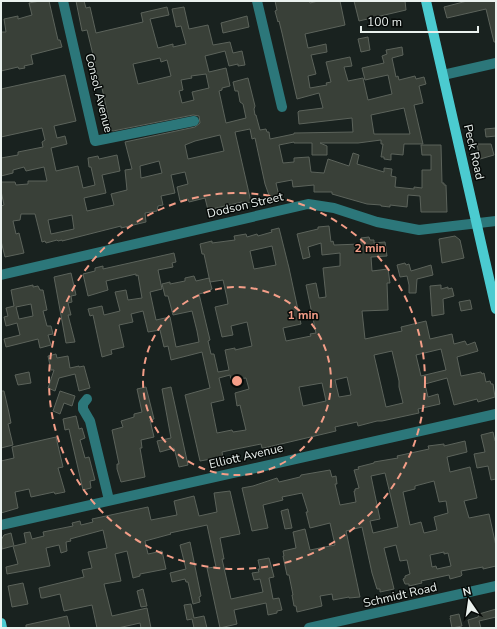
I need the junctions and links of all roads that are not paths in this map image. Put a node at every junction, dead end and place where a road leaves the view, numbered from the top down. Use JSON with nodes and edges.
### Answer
{"nodes":[{"id":1,"x":64,"y":1,"type":"edge"},
{"id":2,"x":257,"y":1,"type":"edge"},
{"id":3,"x":426,"y":1,"type":"edge"},
{"id":4,"x":496,"y":63,"type":"edge"},
{"id":5,"x":443,"y":75,"type":"junction"},
{"id":6,"x":282,"y":107,"type":"dead end"},
{"id":7,"x":194,"y":121,"type":"dead end"},
{"id":8,"x":496,"y":221,"type":"edge"},
{"id":9,"x":477,"y":222,"type":"junction"},
{"id":10,"x":1,"y":274,"type":"edge"},
{"id":11,"x":496,"y":309,"type":"edge"},
{"id":12,"x":87,"y":399,"type":"dead end"},
{"id":13,"x":496,"y":414,"type":"edge"},
{"id":14,"x":109,"y":500,"type":"junction"},
{"id":15,"x":1,"y":525,"type":"edge"},
{"id":16,"x":496,"y":586,"type":"edge"},
{"id":17,"x":1,"y":623,"type":"edge"},
{"id":18,"x":2,"y":628,"type":"edge"},
{"id":19,"x":310,"y":628,"type":"edge"}],
"edges":[{"from":1,"to":7,"type":"street","name":"Consol Avenue"},
{"from":2,"to":6,"type":"street"},
{"from":3,"to":5,"type":"main road","name":"Peck Road"},
{"from":4,"to":5,"type":"street"},
{"from":5,"to":9,"type":"main road","name":"Peck Road"},
{"from":8,"to":9,"type":"street","name":"Dodson Street"},
{"from":9,"to":10,"type":"street","name":"Dodson Street"},
{"from":9,"to":11,"type":"main road","name":"Peck Road"},
{"from":12,"to":14,"type":"street"},
{"from":13,"to":14,"type":"street","name":"Elliott Avenue"},
{"from":14,"to":15,"type":"street","name":"Elliott Avenue"},
{"from":16,"to":19,"type":"street","name":"Schmidt Road"},
{"from":17,"to":18,"type":"main road"}]}
